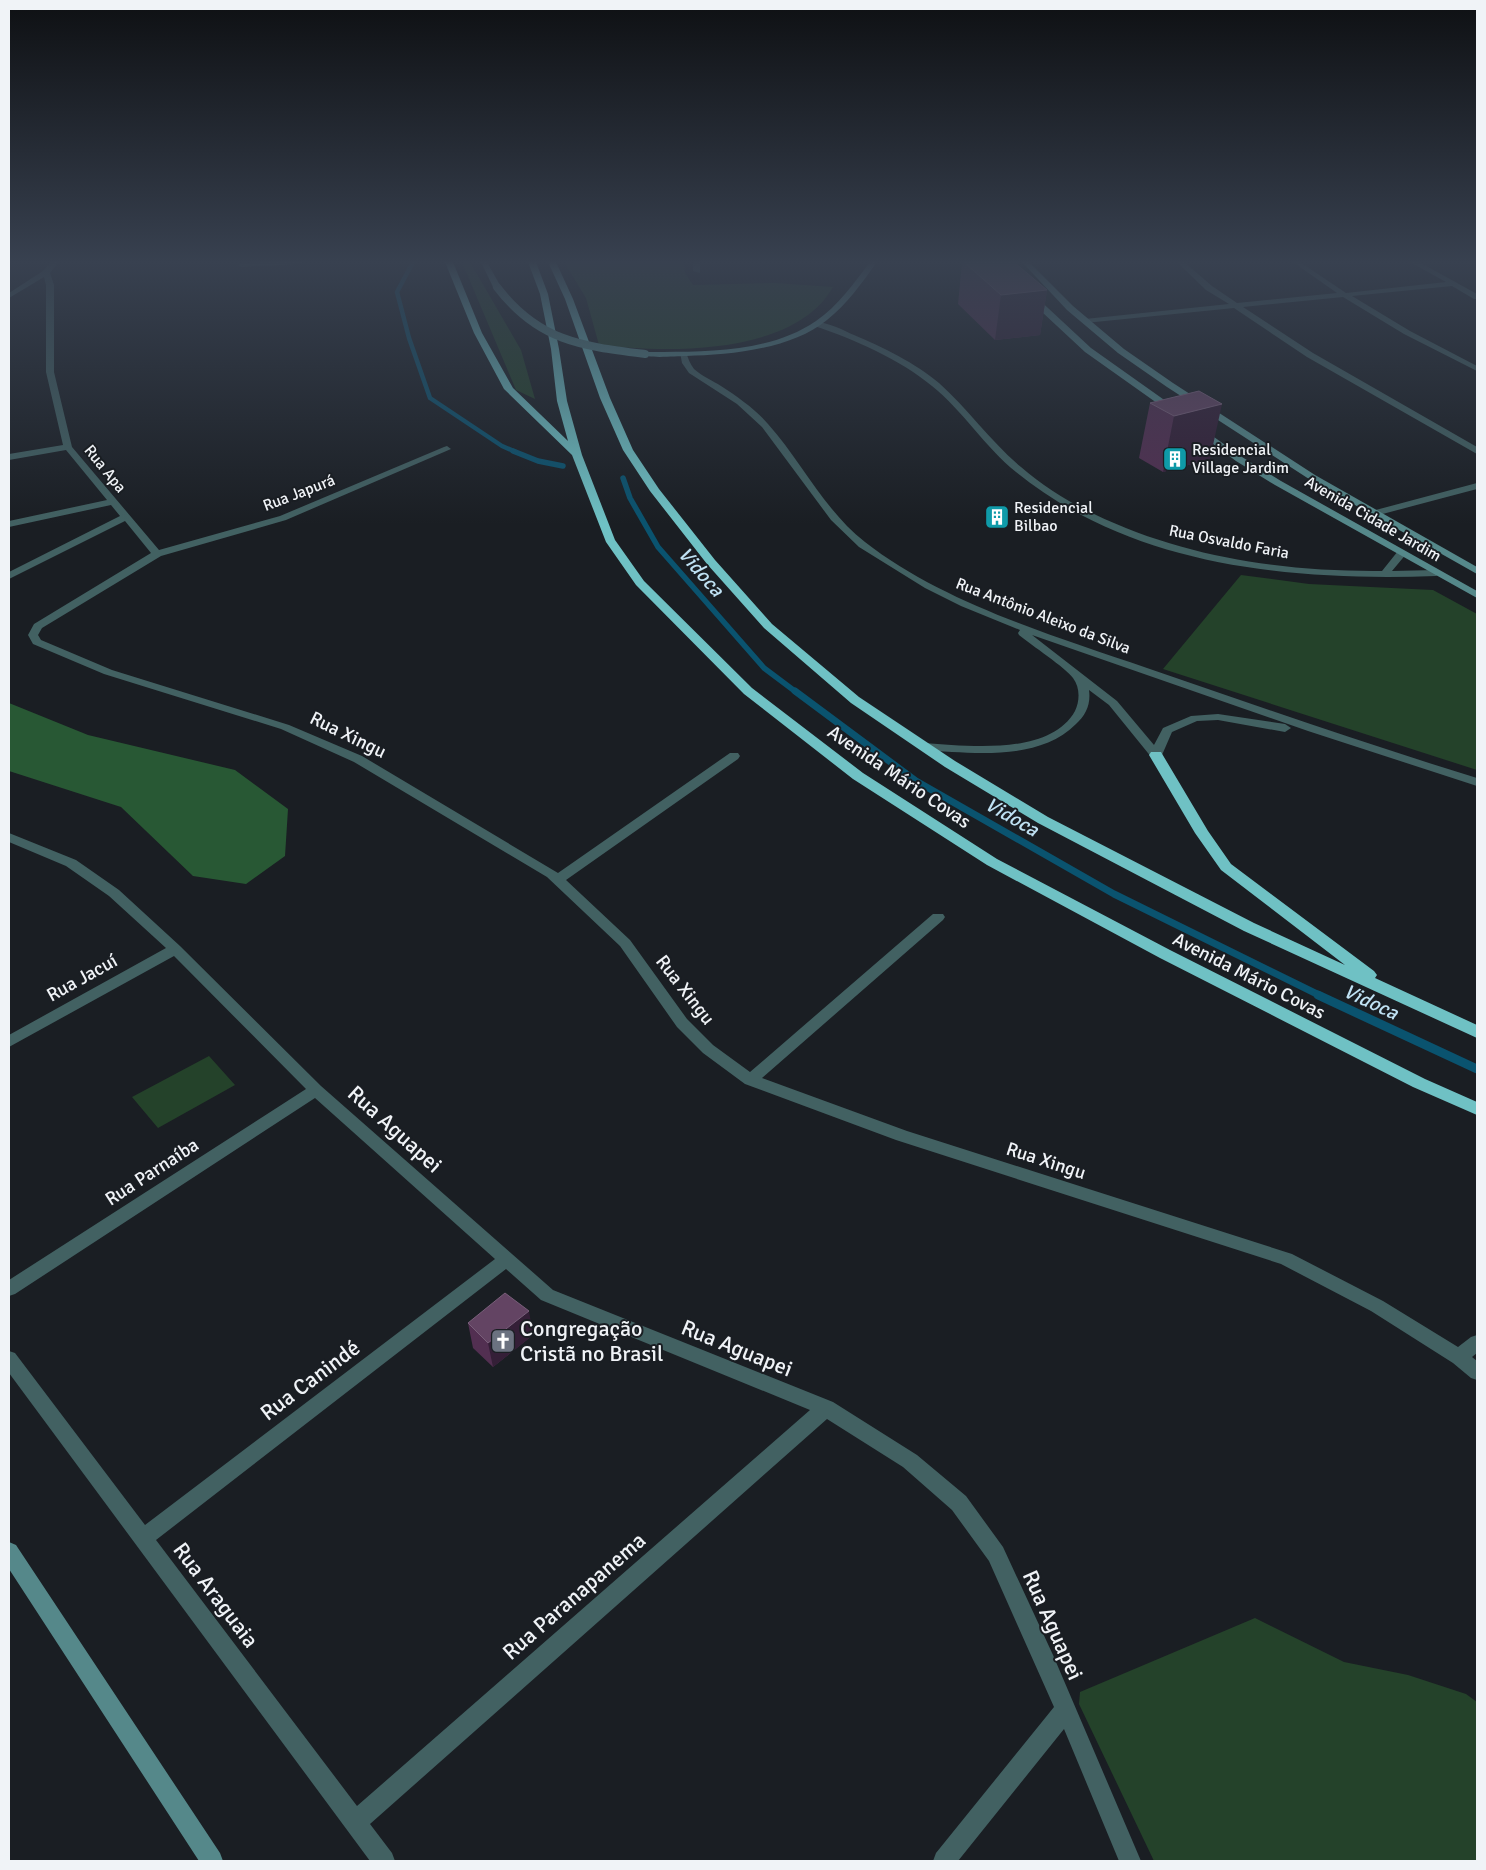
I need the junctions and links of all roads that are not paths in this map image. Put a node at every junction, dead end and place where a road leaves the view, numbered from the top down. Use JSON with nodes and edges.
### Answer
{"nodes":[{"id":1,"x":50,"y":349,"type":"edge"},
{"id":2,"x":487,"y":349,"type":"edge"},
{"id":3,"x":555,"y":349,"type":"edge"},
{"id":4,"x":587,"y":349,"type":"edge"},
{"id":5,"x":602,"y":349,"type":"edge"},
{"id":6,"x":729,"y":349,"type":"edge"},
{"id":7,"x":877,"y":349,"type":"edge"},
{"id":8,"x":1087,"y":349,"type":"edge"},
{"id":9,"x":1119,"y":349,"type":"edge"},
{"id":10,"x":1303,"y":349,"type":"edge"},
{"id":11,"x":1439,"y":349,"type":"edge"},
{"id":12,"x":683,"y":354,"type":"junction"},
{"id":13,"x":1477,"y":369,"type":"edge"},
{"id":14,"x":1178,"y":414,"type":"edge"},
{"id":15,"x":1194,"y":425,"type":"edge"},
{"id":16,"x":68,"y":447,"type":"junction"},
{"id":17,"x":448,"y":449,"type":"dead end"},
{"id":18,"x":1477,"y":451,"type":"edge"},
{"id":19,"x":577,"y":455,"type":"junction"},
{"id":20,"x":9,"y":457,"type":"edge"},
{"id":21,"x":1477,"y":486,"type":"edge"},
{"id":22,"x":112,"y":502,"type":"junction"},
{"id":23,"x":1375,"y":513,"type":"junction"},
{"id":24,"x":126,"y":517,"type":"junction"},
{"id":25,"x":9,"y":524,"type":"edge"},
{"id":26,"x":1402,"y":553,"type":"junction"},
{"id":27,"x":157,"y":554,"type":"junction"},
{"id":28,"x":1477,"y":571,"type":"edge"},
{"id":29,"x":1436,"y":573,"type":"junction"},
{"id":30,"x":1384,"y":575,"type":"junction"},
{"id":31,"x":9,"y":576,"type":"edge"},
{"id":32,"x":1477,"y":595,"type":"edge"},
{"id":33,"x":1001,"y":618,"type":"junction"},
{"id":34,"x":1076,"y":673,"type":"junction"},
{"id":35,"x":1359,"y":746,"type":"junction"},
{"id":36,"x":924,"y":747,"type":"junction"},
{"id":37,"x":1156,"y":755,"type":"junction"},
{"id":38,"x":734,"y":756,"type":"dead end"},
{"id":39,"x":1477,"y":782,"type":"edge"},
{"id":40,"x":14,"y":843,"type":"edge"},
{"id":41,"x":558,"y":879,"type":"junction"},
{"id":42,"x":938,"y":917,"type":"dead end"},
{"id":43,"x":175,"y":949,"type":"junction"},
{"id":44,"x":1410,"y":1002,"type":"junction"},
{"id":45,"x":1477,"y":1032,"type":"edge"},
{"id":46,"x":9,"y":1042,"type":"edge"},
{"id":47,"x":750,"y":1080,"type":"junction"},
{"id":48,"x":316,"y":1090,"type":"junction"},
{"id":49,"x":1477,"y":1109,"type":"edge"},
{"id":50,"x":507,"y":1259,"type":"junction"},
{"id":51,"x":9,"y":1289,"type":"edge"},
{"id":52,"x":1477,"y":1343,"type":"edge"},
{"id":53,"x":1459,"y":1357,"type":"junction"},
{"id":54,"x":9,"y":1359,"type":"edge"},
{"id":55,"x":1477,"y":1372,"type":"edge"},
{"id":56,"x":826,"y":1408,"type":"junction"},
{"id":57,"x":142,"y":1539,"type":"junction"},
{"id":58,"x":9,"y":1552,"type":"edge"},
{"id":59,"x":1066,"y":1709,"type":"junction"},
{"id":60,"x":355,"y":1822,"type":"junction"},
{"id":61,"x":212,"y":1861,"type":"edge"},
{"id":62,"x":384,"y":1861,"type":"edge"},
{"id":63,"x":944,"y":1861,"type":"edge"},
{"id":64,"x":1130,"y":1861,"type":"edge"}],
"edges":[{"from":1,"to":16,"type":"street","name":"Rua Apa"},
{"from":2,"to":19,"type":"highway"},
{"from":3,"to":19,"type":"highway","name":"Avenida Mário Covas"},
{"from":4,"to":36,"type":"highway","name":"Avenida Mário Covas"},
{"from":5,"to":12,"type":"main road","bridge":true},
{"from":6,"to":12,"type":"main road"},
{"from":7,"to":30,"type":"street","name":"Rua Osvaldo Faria"},
{"from":8,"to":14,"type":"main road"},
{"from":9,"to":23,"type":"main road","name":"Avenida Cidade Jardim"},
{"from":10,"to":18,"type":"street"},
{"from":11,"to":13,"type":"street"},
{"from":12,"to":33,"type":"street","name":"Rua Antônio Aleixo da Silva"},
{"from":15,"to":26,"type":"main road","name":"Avenida Cidade Jardim"},
{"from":16,"to":20,"type":"street"},
{"from":16,"to":22,"type":"street","name":"Rua Apa"},
{"from":17,"to":27,"type":"street","name":"Rua Japurá"},
{"from":19,"to":49,"type":"highway","name":"Avenida Mário Covas"},
{"from":21,"to":23,"type":"street"},
{"from":22,"to":24,"type":"street","name":"Rua Apa"},
{"from":22,"to":25,"type":"street"},
{"from":23,"to":28,"type":"main road","name":"Avenida Cidade Jardim"},
{"from":24,"to":27,"type":"street","name":"Rua Apa"},
{"from":24,"to":31,"type":"street"},
{"from":26,"to":29,"type":"main road","name":"Avenida Cidade Jardim"},
{"from":26,"to":30,"type":"street"},
{"from":27,"to":41,"type":"street","name":"Rua Xingu"},
{"from":29,"to":30,"type":"street","name":"Rua Osvaldo Faria"},
{"from":29,"to":32,"type":"main road","name":"Avenida Cidade Jardim"},
{"from":33,"to":34,"type":"street"},
{"from":33,"to":35,"type":"street","name":"Rua Antônio Aleixo da Silva"},
{"from":34,"to":36,"type":"street"},
{"from":34,"to":37,"type":"street"},
{"from":35,"to":37,"type":"street"},
{"from":35,"to":39,"type":"street"},
{"from":36,"to":44,"type":"highway","name":"Avenida Mário Covas"},
{"from":37,"to":44,"type":"highway"},
{"from":38,"to":41,"type":"street"},
{"from":40,"to":43,"type":"street","name":"Rua Aguapei"},
{"from":41,"to":47,"type":"street","name":"Rua Xingu"},
{"from":42,"to":47,"type":"street"},
{"from":43,"to":46,"type":"street","name":"Rua Jacuí"},
{"from":43,"to":48,"type":"street","name":"Rua Aguapei"},
{"from":44,"to":45,"type":"highway","name":"Avenida Mário Covas"},
{"from":47,"to":53,"type":"street","name":"Rua Xingu"},
{"from":48,"to":50,"type":"street","name":"Rua Aguapei"},
{"from":48,"to":51,"type":"street","name":"Rua Parnaíba"},
{"from":50,"to":56,"type":"street","name":"Rua Aguapei"},
{"from":50,"to":57,"type":"street","name":"Rua Canindé"},
{"from":52,"to":53,"type":"street"},
{"from":53,"to":55,"type":"street","name":"Rua Xingu"},
{"from":54,"to":57,"type":"street","name":"Rua Araguaia"},
{"from":56,"to":59,"type":"street","name":"Rua Aguapei"},
{"from":56,"to":60,"type":"street","name":"Rua Paranapanema"},
{"from":57,"to":60,"type":"street","name":"Rua Araguaia"},
{"from":58,"to":61,"type":"main road"},
{"from":59,"to":63,"type":"street"},
{"from":59,"to":64,"type":"street","name":"Rua Aguapei"},
{"from":60,"to":62,"type":"street","name":"Rua Araguaia"}]}
